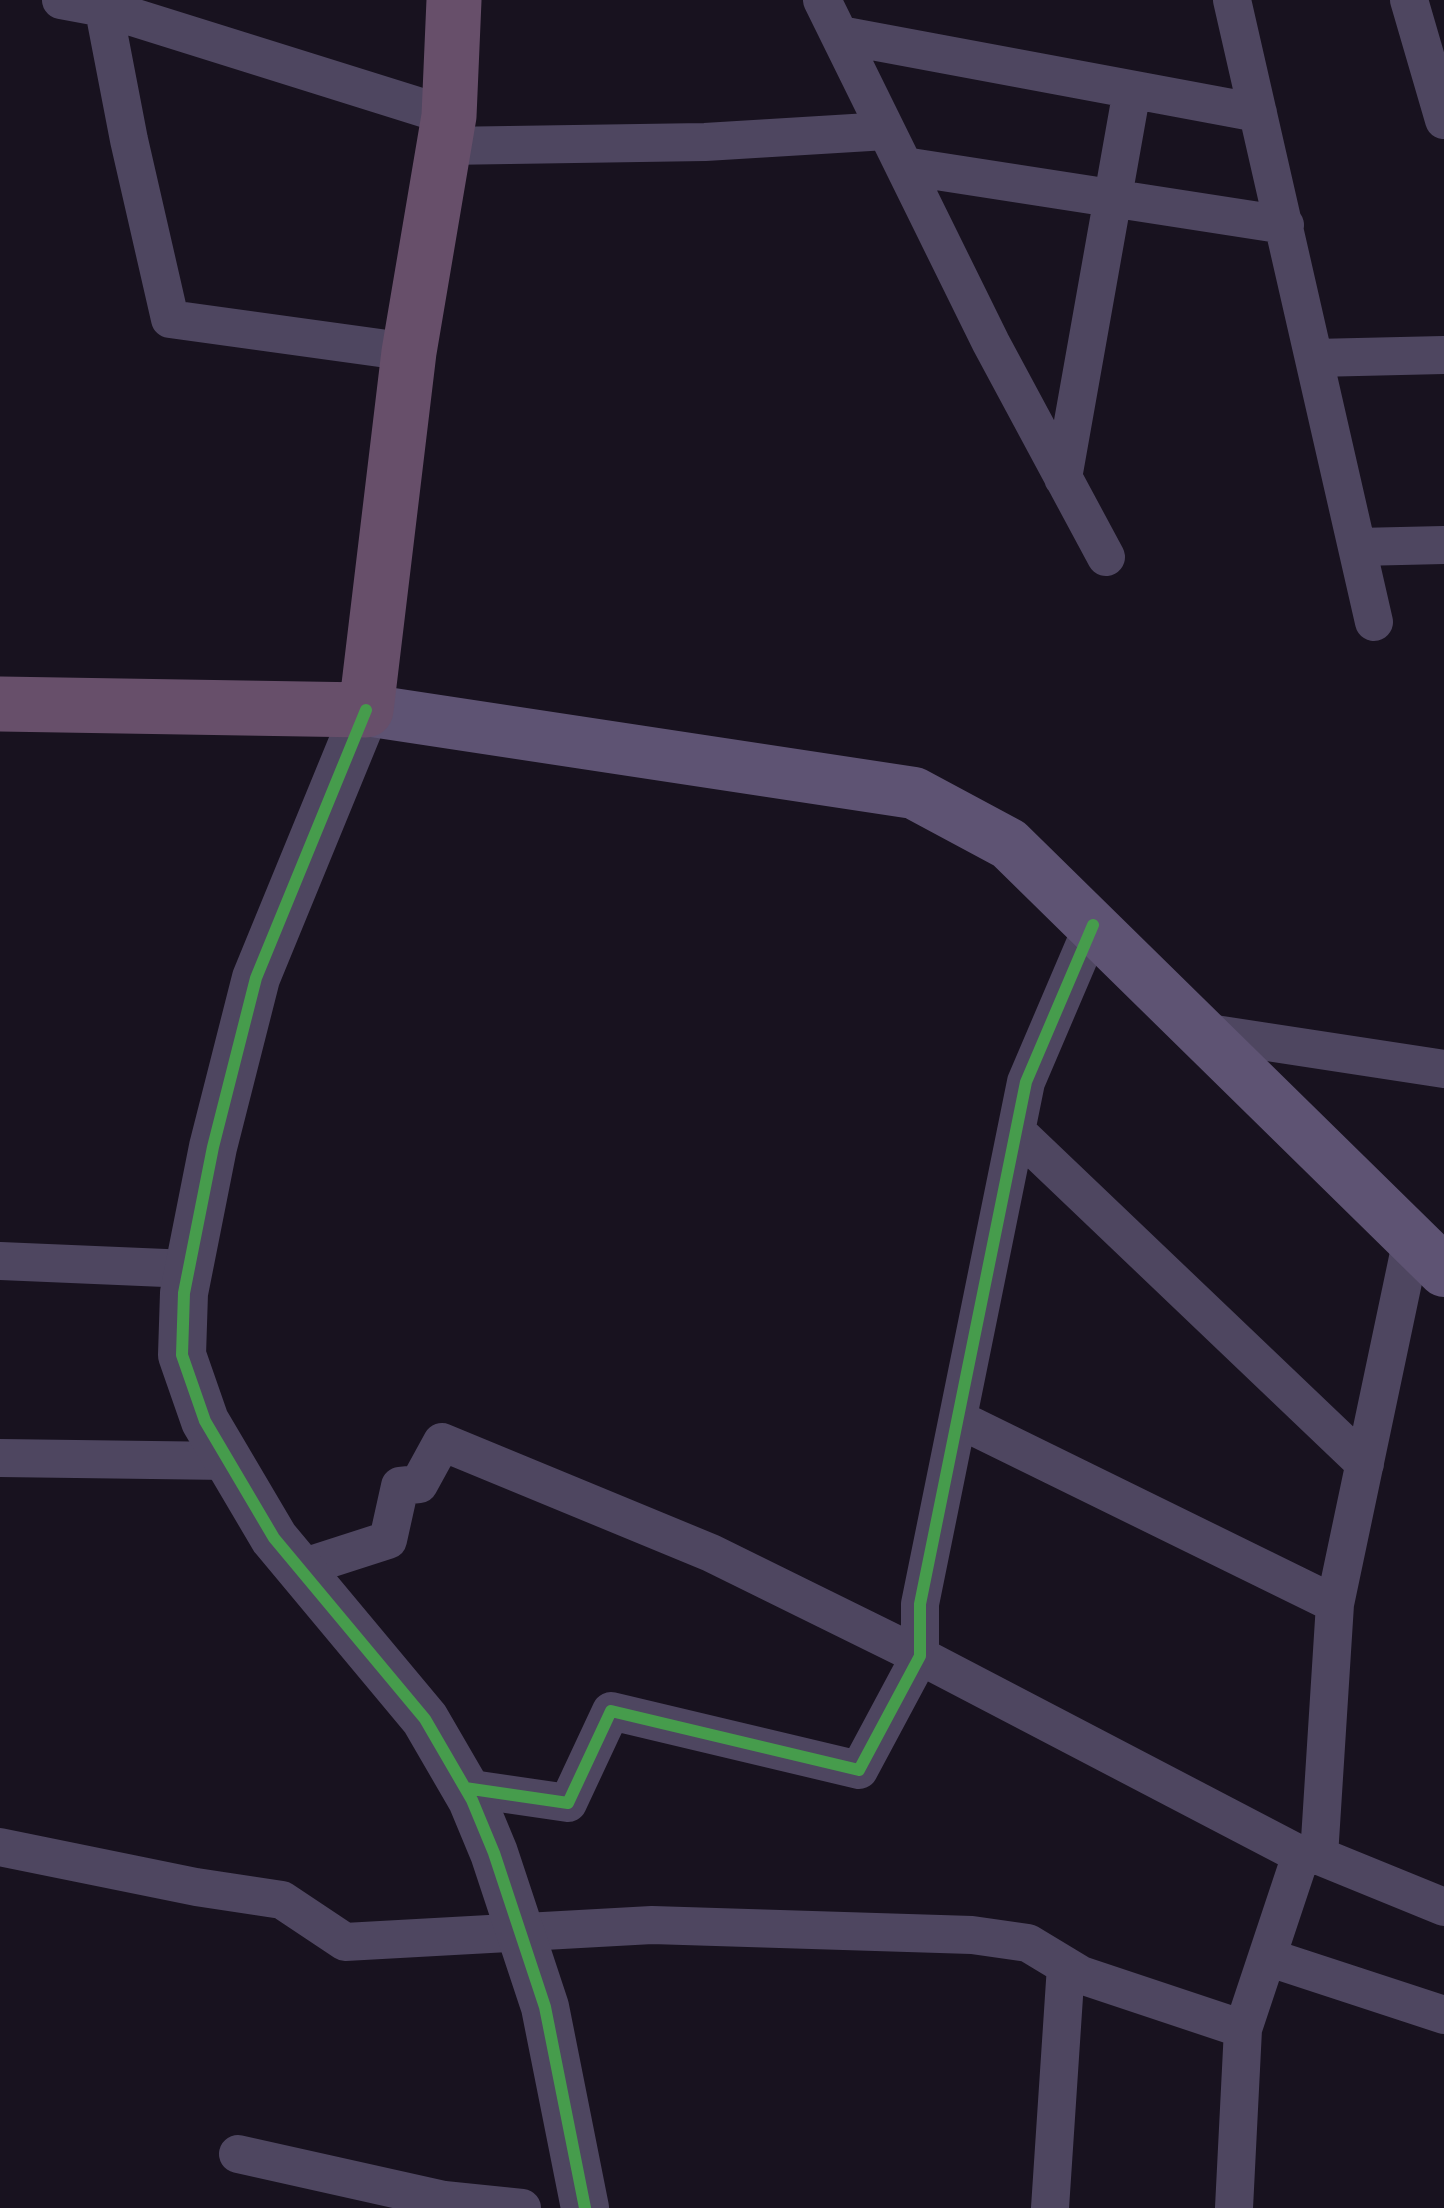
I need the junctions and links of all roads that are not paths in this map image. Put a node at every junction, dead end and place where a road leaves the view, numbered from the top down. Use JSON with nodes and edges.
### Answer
{"nodes":[{"id":1,"x":61,"y":0,"type":"edge"},
{"id":2,"x":454,"y":0,"type":"edge"},
{"id":3,"x":822,"y":0,"type":"edge"},
{"id":4,"x":1232,"y":0,"type":"edge"},
{"id":5,"x":1410,"y":0,"type":"edge"},
{"id":6,"x":103,"y":4,"type":"edge"},
{"id":7,"x":840,"y":35,"type":"junction"},
{"id":8,"x":1132,"y":90,"type":"junction"},
{"id":9,"x":1258,"y":113,"type":"junction"},
{"id":10,"x":1444,"y":120,"type":"edge"},
{"id":11,"x":447,"y":131,"type":"junction"},
{"id":12,"x":886,"y":131,"type":"junction"},
{"id":13,"x":904,"y":166,"type":"junction"},
{"id":14,"x":1113,"y":198,"type":"junction"},
{"id":15,"x":1284,"y":226,"type":"junction"},
{"id":16,"x":409,"y":352,"type":"junction"},
{"id":17,"x":1444,"y":355,"type":"edge"},
{"id":18,"x":1315,"y":358,"type":"junction"},
{"id":19,"x":1064,"y":478,"type":"junction"},
{"id":20,"x":1444,"y":545,"type":"edge"},
{"id":21,"x":1358,"y":547,"type":"junction"},
{"id":22,"x":1106,"y":557,"type":"dead end"},
{"id":23,"x":1374,"y":622,"type":"dead end"},
{"id":24,"x":0,"y":704,"type":"edge"},
{"id":25,"x":366,"y":710,"type":"junction"},
{"id":26,"x":1092,"y":925,"type":"junction"},
{"id":27,"x":1202,"y":1032,"type":"junction"},
{"id":28,"x":1444,"y":1069,"type":"edge"},
{"id":29,"x":1016,"y":1131,"type":"junction"},
{"id":30,"x":1428,"y":1255,"type":"edge"},
{"id":31,"x":0,"y":1261,"type":"edge"},
{"id":32,"x":189,"y":1269,"type":"junction"},
{"id":33,"x":958,"y":1419,"type":"junction"},
{"id":34,"x":0,"y":1458,"type":"edge"},
{"id":35,"x":228,"y":1462,"type":"junction"},
{"id":36,"x":1364,"y":1464,"type":"junction"},
{"id":37,"x":298,"y":1568,"type":"junction"},
{"id":38,"x":1335,"y":1604,"type":"junction"},
{"id":39,"x":920,"y":1656,"type":"junction"},
{"id":40,"x":465,"y":1788,"type":"junction"},
{"id":41,"x":0,"y":1848,"type":"edge"},
{"id":42,"x":1310,"y":1855,"type":"junction"},
{"id":43,"x":1444,"y":1907,"type":"edge"},
{"id":44,"x":520,"y":1930,"type":"junction"},
{"id":45,"x":1267,"y":1957,"type":"junction"},
{"id":46,"x":1066,"y":1966,"type":"junction"},
{"id":47,"x":1444,"y":2015,"type":"edge"},
{"id":48,"x":1244,"y":2029,"type":"junction"},
{"id":49,"x":238,"y":2154,"type":"dead end"},
{"id":50,"x":522,"y":2208,"type":"edge"},
{"id":51,"x":585,"y":2208,"type":"edge"},
{"id":52,"x":1050,"y":2208,"type":"edge"},
{"id":53,"x":1234,"y":2208,"type":"edge"}],
"edges":[{"from":1,"to":6,"type":"street"},
{"from":2,"to":11,"type":"highway"},
{"from":3,"to":7,"type":"street"},
{"from":4,"to":9,"type":"street"},
{"from":5,"to":10,"type":"street"},
{"from":6,"to":11,"type":"street"},
{"from":6,"to":16,"type":"street"},
{"from":7,"to":8,"type":"street"},
{"from":7,"to":12,"type":"street"},
{"from":8,"to":9,"type":"street"},
{"from":8,"to":14,"type":"street"},
{"from":9,"to":15,"type":"street"},
{"from":11,"to":12,"type":"street"},
{"from":11,"to":16,"type":"highway"},
{"from":12,"to":13,"type":"street"},
{"from":13,"to":14,"type":"street"},
{"from":13,"to":19,"type":"street"},
{"from":14,"to":15,"type":"street"},
{"from":14,"to":19,"type":"street"},
{"from":15,"to":18,"type":"street"},
{"from":16,"to":25,"type":"highway"},
{"from":17,"to":18,"type":"street"},
{"from":18,"to":21,"type":"street"},
{"from":19,"to":22,"type":"street"},
{"from":20,"to":21,"type":"street"},
{"from":21,"to":23,"type":"street"},
{"from":24,"to":25,"type":"highway"},
{"from":25,"to":26,"type":"main road"},
{"from":25,"to":32,"type":"street"},
{"from":26,"to":27,"type":"main road"},
{"from":26,"to":29,"type":"street"},
{"from":27,"to":28,"type":"street"},
{"from":27,"to":30,"type":"main road"},
{"from":29,"to":33,"type":"street"},
{"from":29,"to":36,"type":"street"},
{"from":30,"to":36,"type":"street"},
{"from":31,"to":32,"type":"street"},
{"from":32,"to":35,"type":"street"},
{"from":33,"to":38,"type":"street"},
{"from":33,"to":39,"type":"street"},
{"from":34,"to":35,"type":"street"},
{"from":35,"to":37,"type":"street"},
{"from":36,"to":38,"type":"street"},
{"from":37,"to":39,"type":"street"},
{"from":37,"to":40,"type":"street"},
{"from":38,"to":42,"type":"street"},
{"from":39,"to":40,"type":"street"},
{"from":39,"to":42,"type":"street"},
{"from":40,"to":44,"type":"street"},
{"from":41,"to":44,"type":"street"},
{"from":42,"to":43,"type":"street"},
{"from":42,"to":45,"type":"street"},
{"from":44,"to":46,"type":"street"},
{"from":44,"to":51,"type":"street"},
{"from":45,"to":47,"type":"street"},
{"from":45,"to":48,"type":"street"},
{"from":46,"to":48,"type":"street"},
{"from":46,"to":52,"type":"street"},
{"from":48,"to":53,"type":"street"},
{"from":49,"to":50,"type":"street"}]}
